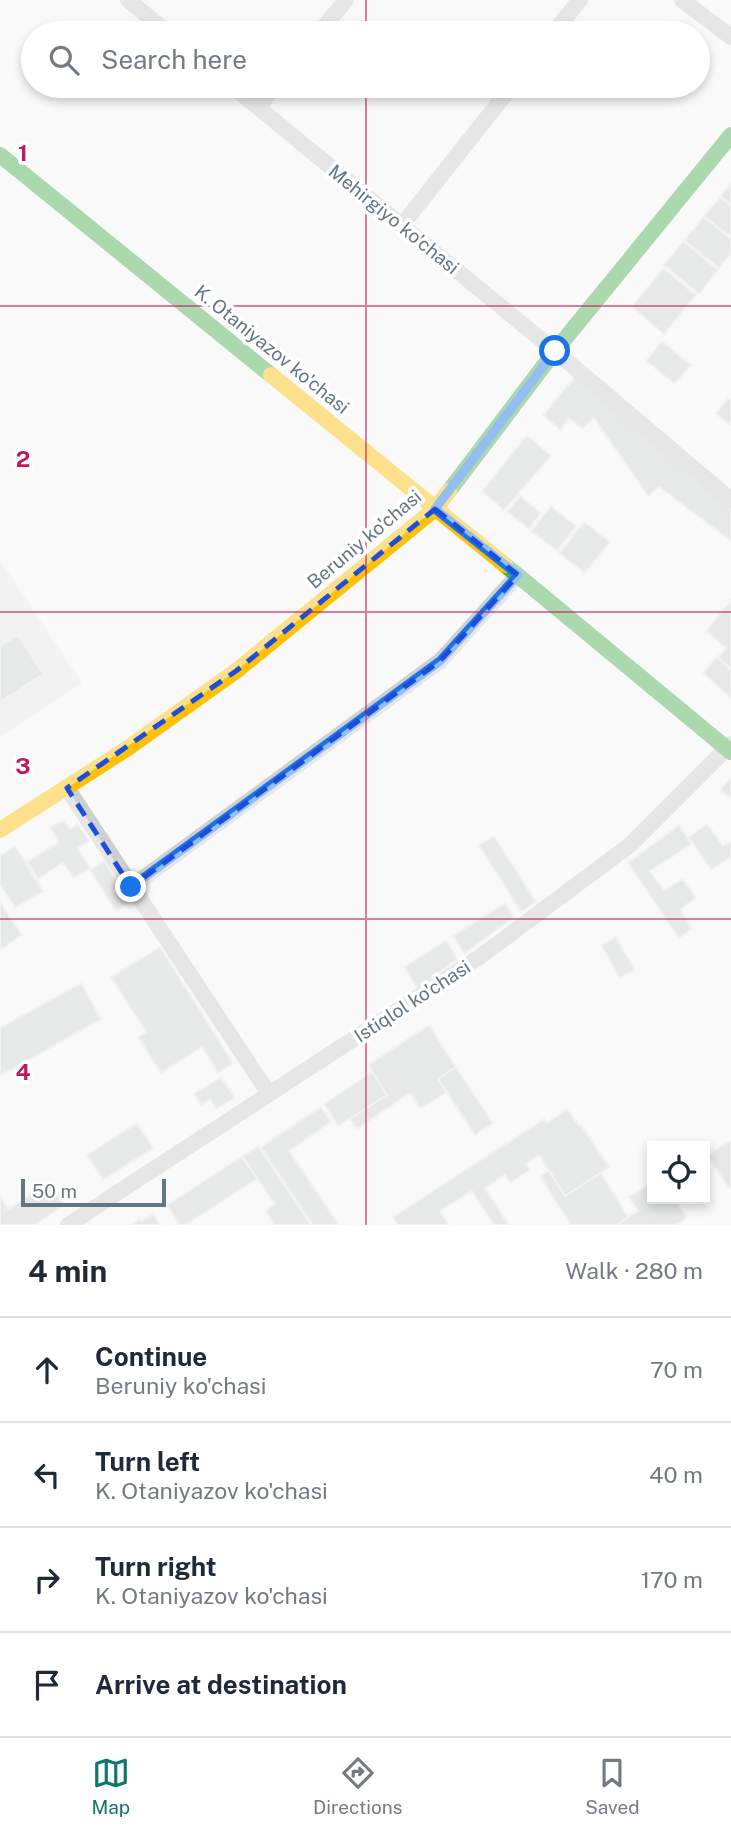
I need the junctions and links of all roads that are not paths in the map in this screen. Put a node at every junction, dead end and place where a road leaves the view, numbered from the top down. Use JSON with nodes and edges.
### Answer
{"nodes":[{"id":1,"x":346,"y":0,"type":"edge"},
{"id":2,"x":579,"y":0,"type":"edge"},
{"id":3,"x":682,"y":0,"type":"edge"},
{"id":4,"x":133,"y":2,"type":"edge"},
{"id":5,"x":155,"y":21,"type":"edge"},
{"id":6,"x":329,"y":21,"type":"edge"},
{"id":7,"x":562,"y":21,"type":"edge"},
{"id":8,"x":710,"y":21,"type":"edge"},
{"id":9,"x":710,"y":21,"type":"edge"},
{"id":10,"x":731,"y":37,"type":"edge"},
{"id":11,"x":247,"y":98,"type":"edge"},
{"id":12,"x":266,"y":98,"type":"edge"},
{"id":13,"x":503,"y":98,"type":"edge"},
{"id":14,"x":258,"y":107,"type":"junction"},
{"id":15,"x":731,"y":135,"type":"edge"},
{"id":16,"x":0,"y":155,"type":"edge"},
{"id":17,"x":402,"y":225,"type":"junction"},
{"id":18,"x":555,"y":351,"type":"junction"},
{"id":19,"x":731,"y":500,"type":"edge"},
{"id":20,"x":435,"y":509,"type":"junction"},
{"id":21,"x":518,"y":575,"type":"junction"},
{"id":22,"x":730,"y":748,"type":"edge"},
{"id":23,"x":67,"y":788,"type":"junction"},
{"id":24,"x":0,"y":830,"type":"edge"},
{"id":25,"x":131,"y":887,"type":"junction"},
{"id":26,"x":269,"y":1094,"type":"junction"},
{"id":27,"x":68,"y":1225,"type":"edge"}],
"edges":[{"from":1,"to":6,"type":"street"},
{"from":2,"to":7,"type":"street"},
{"from":3,"to":8,"type":"street"},
{"from":4,"to":5,"type":"street"},
{"from":9,"to":10,"type":"street"},
{"from":11,"to":14,"type":"street","name":"Mehirgiyo ko'chasi"},
{"from":12,"to":14,"type":"street"},
{"from":13,"to":17,"type":"street"},
{"from":14,"to":17,"type":"street","name":"Mehirgiyo ko'chasi"},
{"from":15,"to":18,"type":"main road","name":"Beruniy ko'chasi"},
{"from":16,"to":20,"type":"main road","name":"K. Otaniyazov ko'chasi"},
{"from":17,"to":18,"type":"street","name":"Mehirgiyo ko'chasi"},
{"from":18,"to":19,"type":"street","name":"Mehirgiyo ko'chasi"},
{"from":18,"to":20,"type":"main road","name":"Beruniy ko'chasi"},
{"from":20,"to":21,"type":"main road","name":"K. Otaniyazov ko'chasi"},
{"from":20,"to":23,"type":"main road","name":"Beruniy ko'chasi"},
{"from":21,"to":22,"type":"main road","name":"K. Otaniyazov ko'chasi"},
{"from":21,"to":25,"type":"street"},
{"from":22,"to":26,"type":"street","name":"Istiqlol ko'chasi"},
{"from":23,"to":24,"type":"main road","name":"Beruniy ko'chasi"},
{"from":23,"to":25,"type":"street"},
{"from":25,"to":26,"type":"street"},
{"from":26,"to":27,"type":"street","name":"Istiqlol ko'chasi"}]}
